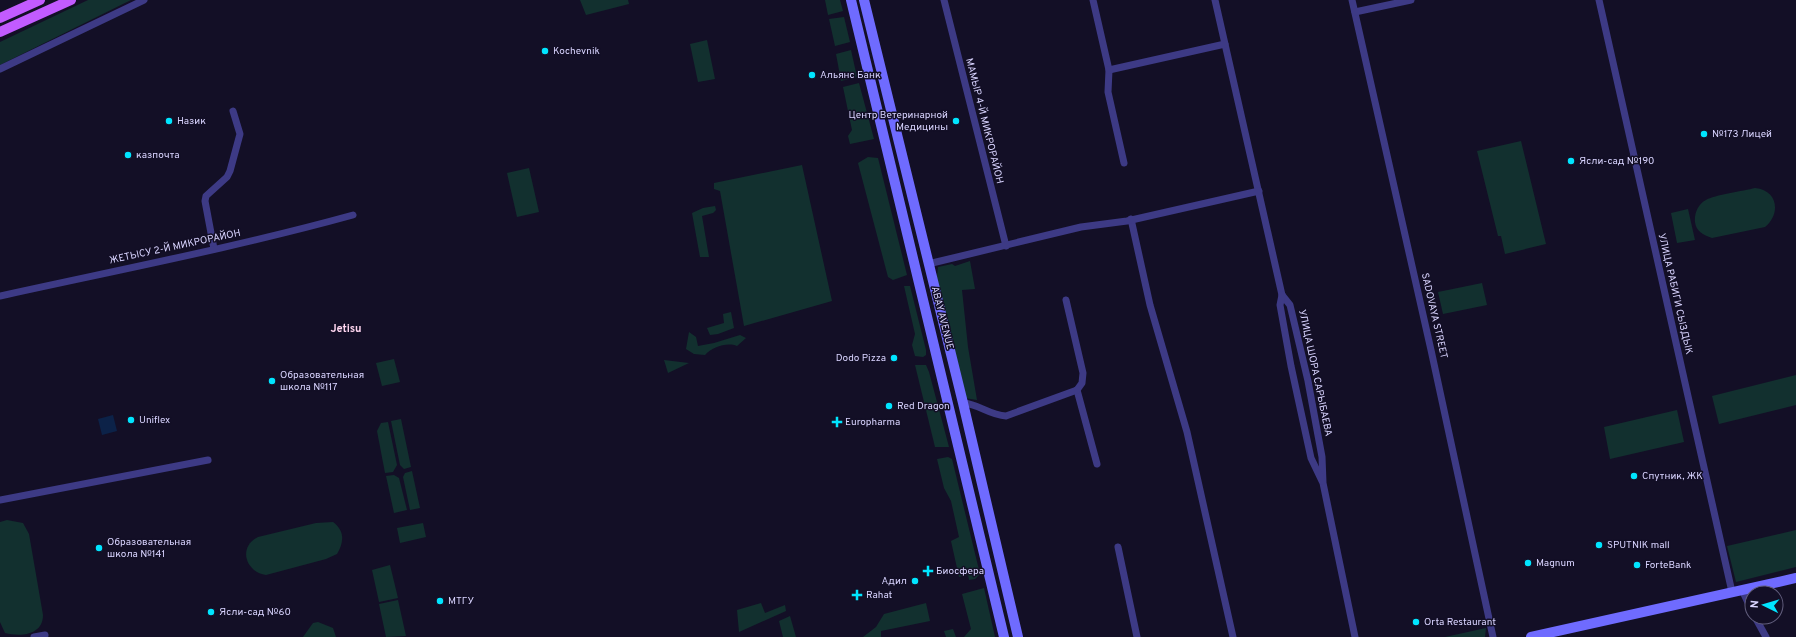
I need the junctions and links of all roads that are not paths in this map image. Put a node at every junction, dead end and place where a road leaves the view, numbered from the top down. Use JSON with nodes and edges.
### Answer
{"nodes":[{"id":1,"x":40,"y":0,"type":"edge"},
{"id":2,"x":71,"y":0,"type":"edge"},
{"id":3,"x":144,"y":0,"type":"edge"},
{"id":4,"x":851,"y":0,"type":"edge"},
{"id":5,"x":864,"y":0,"type":"edge"},
{"id":6,"x":944,"y":0,"type":"edge"},
{"id":7,"x":1093,"y":0,"type":"edge"},
{"id":8,"x":1215,"y":0,"type":"edge"},
{"id":9,"x":1352,"y":0,"type":"edge"},
{"id":10,"x":1411,"y":0,"type":"edge"},
{"id":11,"x":1599,"y":0,"type":"edge"},
{"id":12,"x":1355,"y":12,"type":"junction"},
{"id":13,"x":0,"y":18,"type":"edge"},
{"id":14,"x":0,"y":32,"type":"edge"},
{"id":15,"x":1225,"y":44,"type":"junction"},
{"id":16,"x":0,"y":69,"type":"edge"},
{"id":17,"x":1109,"y":70,"type":"junction"},
{"id":18,"x":233,"y":111,"type":"dead end"},
{"id":19,"x":1124,"y":162,"type":"dead end"},
{"id":20,"x":1259,"y":191,"type":"junction"},
{"id":21,"x":353,"y":214,"type":"dead end"},
{"id":22,"x":1132,"y":220,"type":"junction"},
{"id":23,"x":1006,"y":246,"type":"junction"},
{"id":24,"x":214,"y":249,"type":"junction"},
{"id":25,"x":928,"y":264,"type":"junction"},
{"id":26,"x":1282,"y":294,"type":"junction"},
{"id":27,"x":0,"y":296,"type":"edge"},
{"id":28,"x":1066,"y":300,"type":"dead end"},
{"id":29,"x":1077,"y":390,"type":"junction"},
{"id":30,"x":963,"y":403,"type":"junction"},
{"id":31,"x":208,"y":460,"type":"dead end"},
{"id":32,"x":1097,"y":464,"type":"dead end"},
{"id":33,"x":1323,"y":483,"type":"junction"},
{"id":34,"x":0,"y":500,"type":"edge"},
{"id":35,"x":1118,"y":547,"type":"dead end"},
{"id":36,"x":1796,"y":578,"type":"edge"},
{"id":37,"x":1737,"y":591,"type":"junction"},
{"id":38,"x":1744,"y":600,"type":"edge"},
{"id":39,"x":1759,"y":625,"type":"edge"},
{"id":40,"x":45,"y":635,"type":"dead end"},
{"id":41,"x":34,"y":637,"type":"edge"},
{"id":42,"x":1004,"y":637,"type":"edge"},
{"id":43,"x":1018,"y":637,"type":"edge"},
{"id":44,"x":1138,"y":637,"type":"edge"},
{"id":45,"x":1233,"y":637,"type":"edge"},
{"id":46,"x":1355,"y":637,"type":"edge"},
{"id":47,"x":1493,"y":637,"type":"edge"},
{"id":48,"x":1531,"y":637,"type":"edge"},
{"id":49,"x":1766,"y":637,"type":"edge"}],
"edges":[{"from":1,"to":13,"type":"main road"},
{"from":2,"to":14,"type":"main road"},
{"from":3,"to":16,"type":"street"},
{"from":4,"to":42,"type":"main road","name":"ABAY AVENUE"},
{"from":5,"to":25,"type":"main road","name":"ABAY AVENUE"},
{"from":6,"to":23,"type":"street","name":"МАМЫР 4-Й МИКРОРАЙОН"},
{"from":7,"to":17,"type":"street"},
{"from":8,"to":15,"type":"street","name":"УЛИЦА ШОРА САРЫБАЕВА"},
{"from":9,"to":12,"type":"street","name":"SADOVAYA STREET"},
{"from":10,"to":12,"type":"street"},
{"from":11,"to":37,"type":"street","name":"УЛИЦА РАБИГИ СЫЗДЫК"},
{"from":12,"to":47,"type":"street","name":"SADOVAYA STREET"},
{"from":15,"to":17,"type":"street"},
{"from":15,"to":20,"type":"street","name":"УЛИЦА ШОРА САРЫБАЕВА"},
{"from":17,"to":19,"type":"street"},
{"from":18,"to":24,"type":"street"},
{"from":20,"to":22,"type":"street"},
{"from":20,"to":26,"type":"street","name":"УЛИЦА ШОРА САРЫБАЕВА"},
{"from":21,"to":24,"type":"street","name":"ЖЕТЫСУ 2-Й МИКРОРАЙОН"},
{"from":22,"to":23,"type":"street"},
{"from":22,"to":45,"type":"street"},
{"from":23,"to":25,"type":"street"},
{"from":24,"to":27,"type":"street","name":"ЖЕТЫСУ 2-Й МИКРОРАЙОН"},
{"from":25,"to":30,"type":"main road","name":"ABAY AVENUE"},
{"from":26,"to":33,"type":"street","name":"УЛИЦА ШОРА САРЫБАЕВА"},
{"from":26,"to":33,"type":"street"},
{"from":28,"to":29,"type":"street"},
{"from":29,"to":30,"type":"street"},
{"from":29,"to":32,"type":"street"},
{"from":30,"to":43,"type":"main road","name":"ABAY AVENUE"},
{"from":31,"to":34,"type":"street"},
{"from":33,"to":46,"type":"street","name":"УЛИЦА ШОРА САРЫБАЕВА"},
{"from":35,"to":44,"type":"street"},
{"from":36,"to":37,"type":"main road"},
{"from":37,"to":38,"type":"street","name":"УЛИЦА РАБИГИ СЫЗДЫК"},
{"from":37,"to":48,"type":"main road"},
{"from":39,"to":49,"type":"street"},
{"from":40,"to":41,"type":"street"}]}
